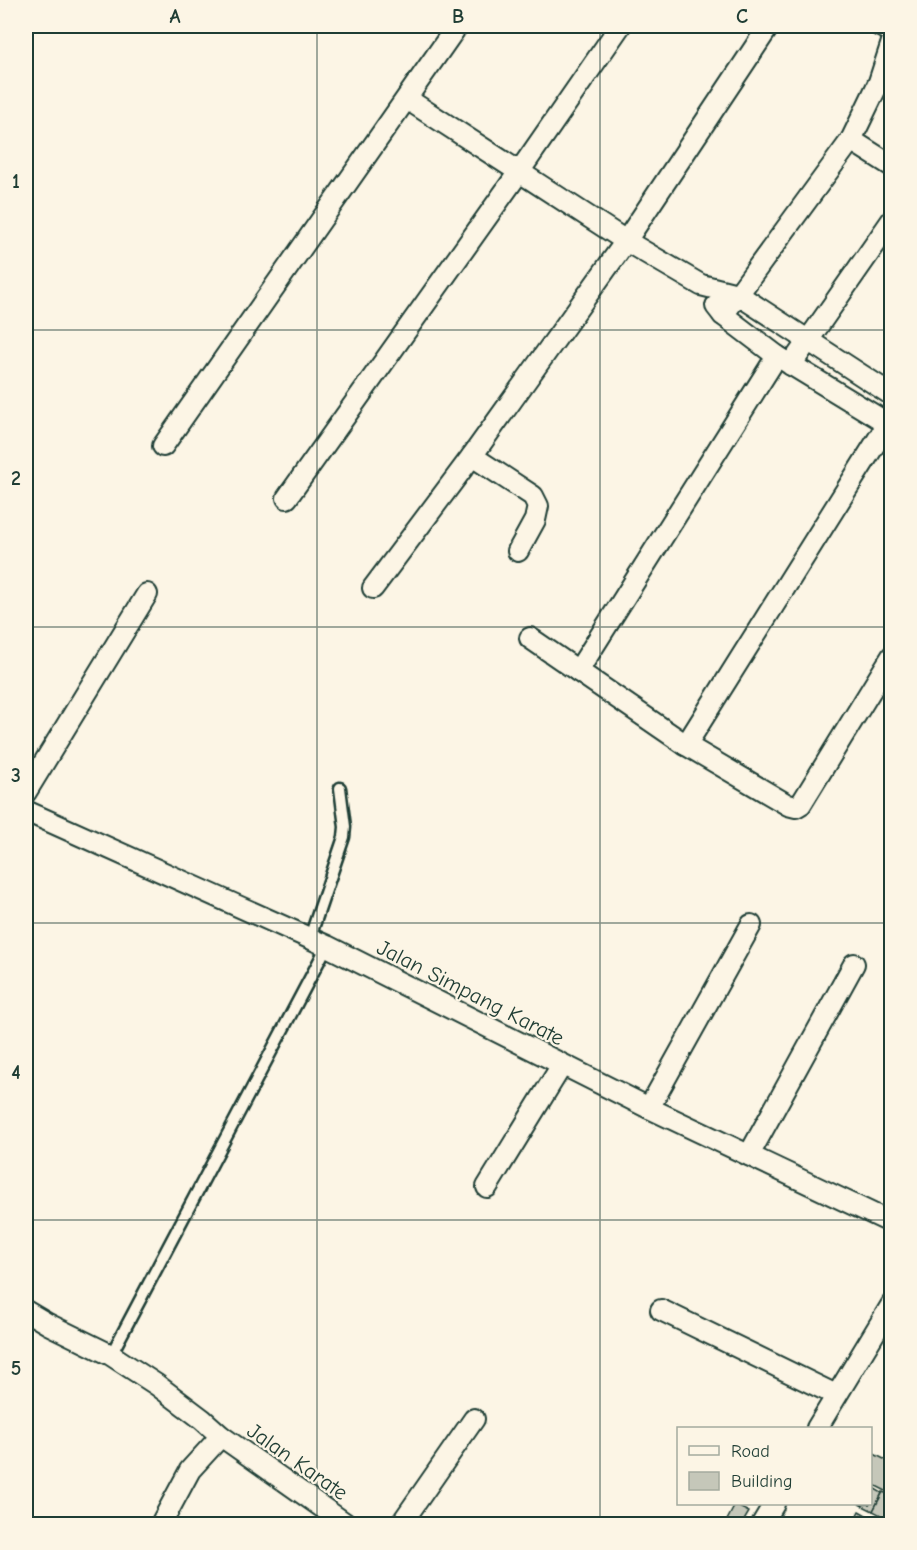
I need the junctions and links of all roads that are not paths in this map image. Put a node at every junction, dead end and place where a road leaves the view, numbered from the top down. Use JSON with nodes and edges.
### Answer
{"nodes":[{"id":1,"x":457,"y":26,"type":"edge"},
{"id":2,"x":620,"y":26,"type":"edge"},
{"id":3,"x":769,"y":26,"type":"edge"},
{"id":4,"x":880,"y":26,"type":"edge"},
{"id":5,"x":891,"y":32,"type":"edge"},
{"id":6,"x":891,"y":42,"type":"edge"},
{"id":7,"x":407,"y":99,"type":"junction"},
{"id":8,"x":851,"y":140,"type":"junction"},
{"id":9,"x":891,"y":166,"type":"edge"},
{"id":10,"x":519,"y":172,"type":"junction"},
{"id":11,"x":891,"y":220,"type":"edge"},
{"id":12,"x":626,"y":241,"type":"junction"},
{"id":13,"x":701,"y":285,"type":"junction"},
{"id":14,"x":737,"y":294,"type":"junction"},
{"id":15,"x":723,"y":315,"type":"junction"},
{"id":16,"x":807,"y":341,"type":"junction"},
{"id":17,"x":784,"y":361,"type":"junction"},
{"id":18,"x":891,"y":394,"type":"edge"},
{"id":19,"x":890,"y":422,"type":"edge"},
{"id":20,"x":163,"y":446,"type":"dead end"},
{"id":21,"x":472,"y":456,"type":"junction"},
{"id":22,"x":287,"y":498,"type":"dead end"},
{"id":23,"x":518,"y":551,"type":"dead end"},
{"id":24,"x":373,"y":588,"type":"dead end"},
{"id":25,"x":147,"y":594,"type":"dead end"},
{"id":26,"x":530,"y":638,"type":"dead end"},
{"id":27,"x":891,"y":656,"type":"edge"},
{"id":28,"x":578,"y":671,"type":"junction"},
{"id":29,"x":686,"y":745,"type":"junction"},
{"id":30,"x":340,"y":788,"type":"dead end"},
{"id":31,"x":26,"y":792,"type":"edge"},
{"id":32,"x":26,"y":811,"type":"edge"},
{"id":33,"x":751,"y":925,"type":"dead end"},
{"id":34,"x":318,"y":943,"type":"junction"},
{"id":35,"x":854,"y":964,"type":"dead end"},
{"id":36,"x":562,"y":1065,"type":"junction"},
{"id":37,"x":649,"y":1108,"type":"junction"},
{"id":38,"x":749,"y":1155,"type":"junction"},
{"id":39,"x":487,"y":1187,"type":"dead end"},
{"id":40,"x":891,"y":1223,"type":"edge"},
{"id":41,"x":891,"y":1304,"type":"edge"},
{"id":42,"x":661,"y":1310,"type":"dead end"},
{"id":43,"x":26,"y":1311,"type":"edge"},
{"id":44,"x":111,"y":1355,"type":"junction"},
{"id":45,"x":836,"y":1395,"type":"junction"},
{"id":46,"x":474,"y":1419,"type":"dead end"},
{"id":47,"x":818,"y":1427,"type":"edge"},
{"id":48,"x":221,"y":1437,"type":"junction"},
{"id":49,"x":773,"y":1505,"type":"edge"},
{"id":50,"x":161,"y":1524,"type":"edge"},
{"id":51,"x":346,"y":1524,"type":"edge"},
{"id":52,"x":401,"y":1524,"type":"edge"},
{"id":53,"x":762,"y":1524,"type":"edge"}],
"edges":[{"from":1,"to":7,"type":"street"},
{"from":2,"to":10,"type":"street"},
{"from":3,"to":12,"type":"street"},
{"from":4,"to":5,"type":"street"},
{"from":6,"to":8,"type":"street"},
{"from":7,"to":10,"type":"street"},
{"from":7,"to":20,"type":"street"},
{"from":8,"to":9,"type":"street"},
{"from":8,"to":14,"type":"street"},
{"from":10,"to":12,"type":"street"},
{"from":10,"to":22,"type":"street"},
{"from":11,"to":16,"type":"street"},
{"from":12,"to":13,"type":"street"},
{"from":12,"to":21,"type":"street"},
{"from":13,"to":14,"type":"street"},
{"from":13,"to":15,"type":"street"},
{"from":14,"to":15,"type":"street"},
{"from":14,"to":16,"type":"street"},
{"from":15,"to":17,"type":"street"},
{"from":16,"to":17,"type":"street"},
{"from":16,"to":18,"type":"street"},
{"from":17,"to":19,"type":"street"},
{"from":17,"to":28,"type":"street"},
{"from":19,"to":29,"type":"street"},
{"from":21,"to":23,"type":"street"},
{"from":21,"to":24,"type":"street"},
{"from":25,"to":31,"type":"street"},
{"from":26,"to":28,"type":"street"},
{"from":27,"to":29,"type":"street"},
{"from":28,"to":29,"type":"street"},
{"from":30,"to":34,"type":"lane"},
{"from":32,"to":34,"type":"street","name":"Jalan Simpang Karate"},
{"from":33,"to":37,"type":"street"},
{"from":34,"to":36,"type":"street","name":"Jalan Simpang Karate"},
{"from":34,"to":44,"type":"lane"},
{"from":35,"to":38,"type":"street"},
{"from":36,"to":37,"type":"street","name":"Jalan Simpang Karate"},
{"from":36,"to":39,"type":"street"},
{"from":37,"to":38,"type":"street","name":"Jalan Simpang Karate"},
{"from":38,"to":40,"type":"street","name":"Jalan Simpang Karate"},
{"from":41,"to":45,"type":"street"},
{"from":42,"to":45,"type":"street"},
{"from":43,"to":44,"type":"street"},
{"from":44,"to":48,"type":"street"},
{"from":45,"to":47,"type":"street"},
{"from":46,"to":52,"type":"street"},
{"from":48,"to":50,"type":"street","name":"Jalan Karate"},
{"from":48,"to":51,"type":"street","name":"Jalan Karate"},
{"from":49,"to":53,"type":"street"}]}
